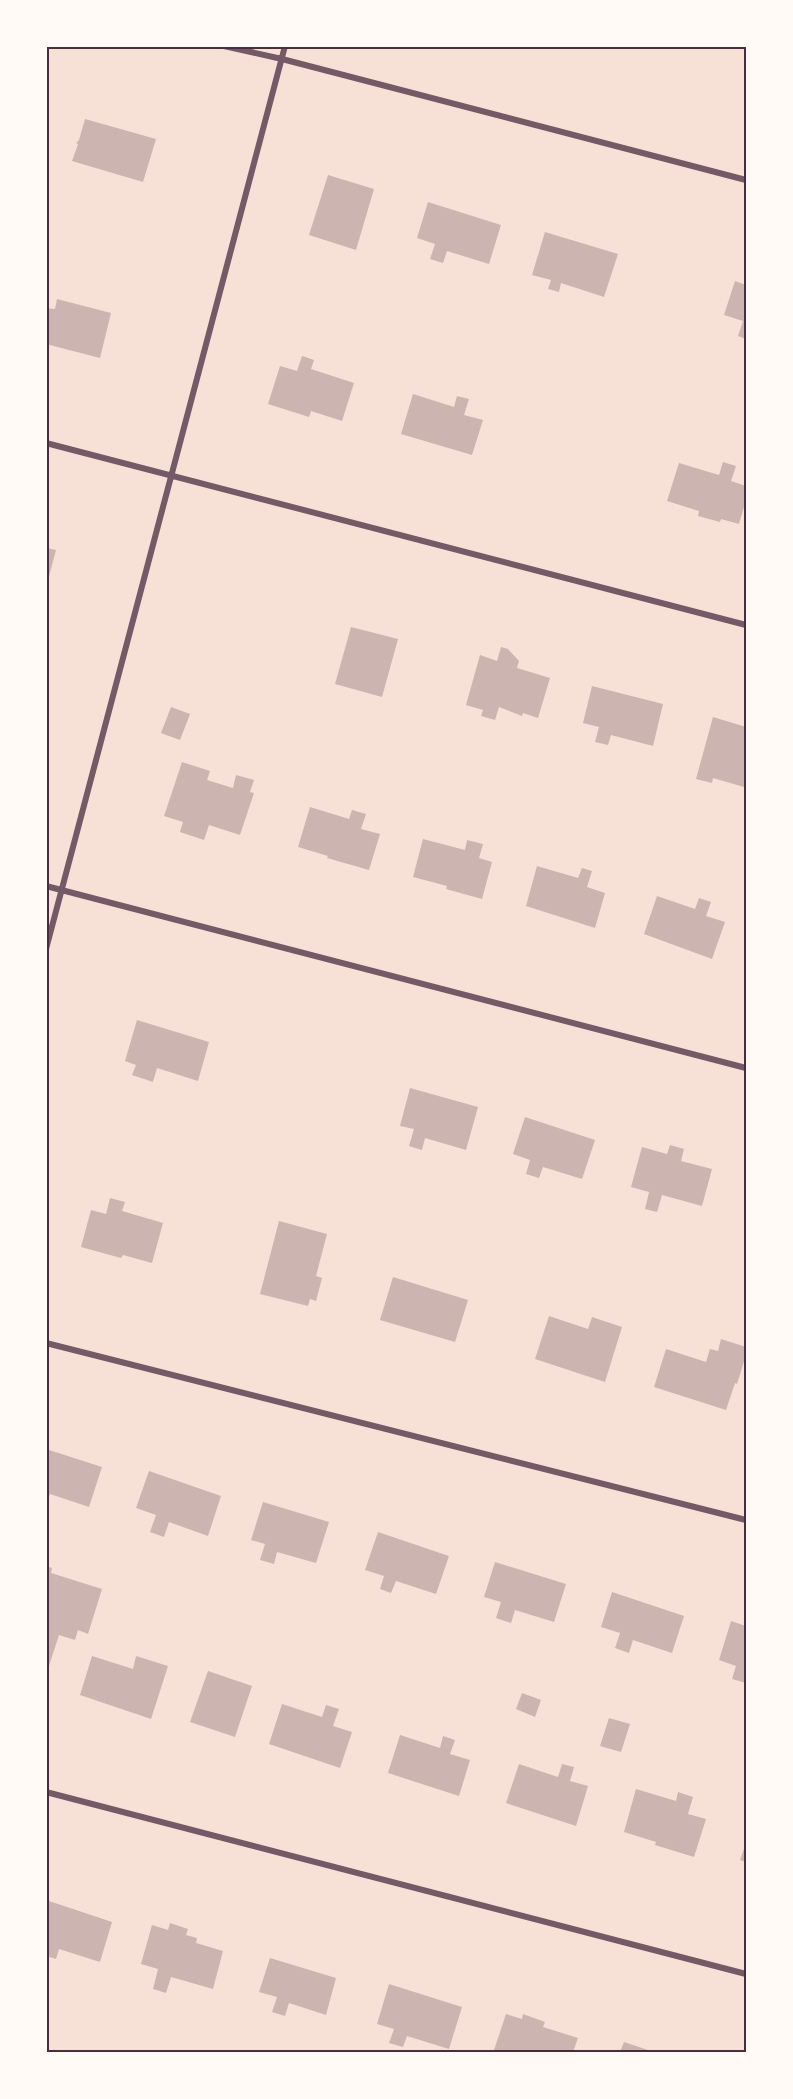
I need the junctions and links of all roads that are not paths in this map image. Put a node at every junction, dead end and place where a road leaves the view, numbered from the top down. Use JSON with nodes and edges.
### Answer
{"nodes":[{"id":1,"x":224,"y":46,"type":"edge"},
{"id":2,"x":285,"y":46,"type":"edge"},
{"id":3,"x":282,"y":59,"type":"junction"},
{"id":4,"x":747,"y":180,"type":"edge"},
{"id":5,"x":46,"y":443,"type":"edge"},
{"id":6,"x":172,"y":475,"type":"junction"},
{"id":7,"x":747,"y":625,"type":"edge"},
{"id":8,"x":46,"y":886,"type":"edge"},
{"id":9,"x":62,"y":890,"type":"junction"},
{"id":10,"x":46,"y":949,"type":"edge"},
{"id":11,"x":747,"y":1068,"type":"edge"},
{"id":12,"x":46,"y":1343,"type":"edge"},
{"id":13,"x":747,"y":1520,"type":"edge"},
{"id":14,"x":46,"y":1792,"type":"edge"},
{"id":15,"x":747,"y":1974,"type":"edge"}],
"edges":[{"from":1,"to":3,"type":"street"},
{"from":2,"to":3,"type":"street"},
{"from":3,"to":4,"type":"street"},
{"from":3,"to":6,"type":"street"},
{"from":5,"to":6,"type":"street"},
{"from":6,"to":7,"type":"street"},
{"from":6,"to":9,"type":"street"},
{"from":8,"to":9,"type":"street"},
{"from":9,"to":10,"type":"street"},
{"from":9,"to":11,"type":"street"},
{"from":12,"to":13,"type":"street"},
{"from":14,"to":15,"type":"street"}]}
